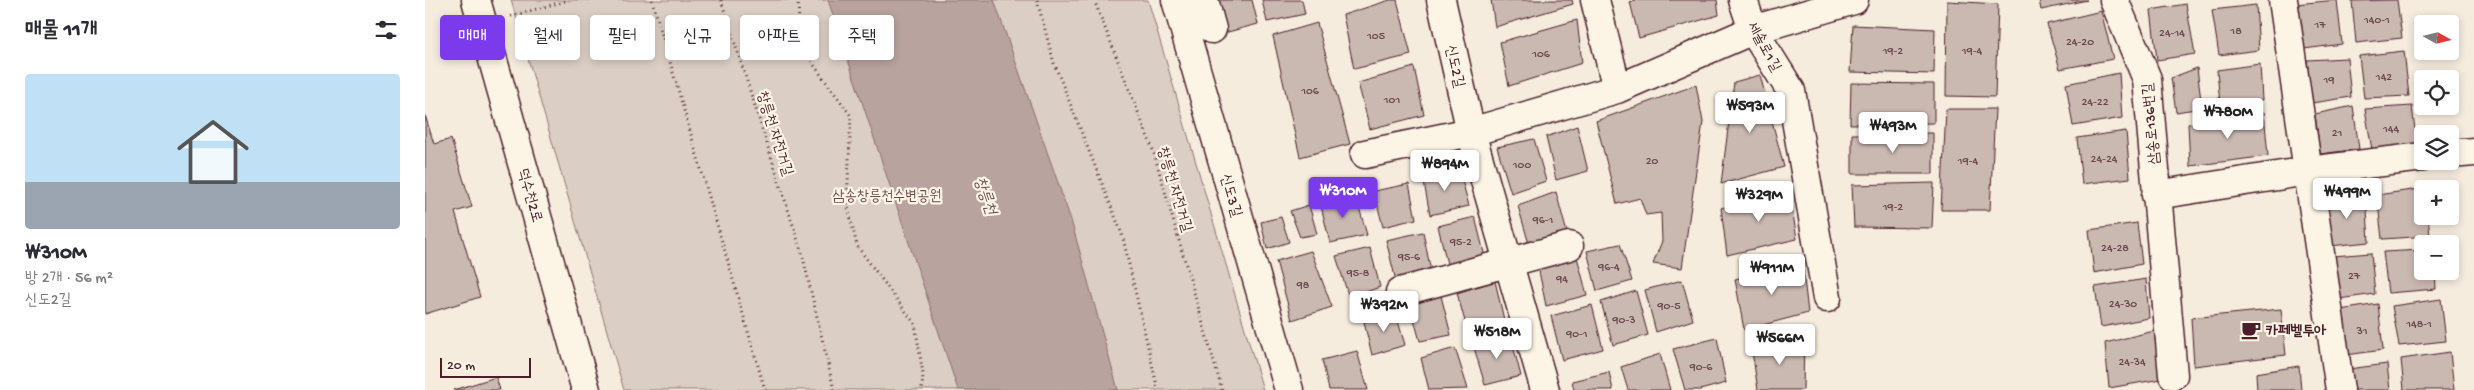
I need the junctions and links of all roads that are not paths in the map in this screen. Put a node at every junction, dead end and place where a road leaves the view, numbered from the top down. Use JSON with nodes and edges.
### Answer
{"nodes":[{"id":1,"x":476,"y":0,"type":"edge"},
{"id":2,"x":1176,"y":0,"type":"edge"},
{"id":3,"x":1204,"y":0,"type":"edge"},
{"id":4,"x":1441,"y":0,"type":"edge"},
{"id":5,"x":1595,"y":0,"type":"edge"},
{"id":6,"x":1743,"y":0,"type":"edge"},
{"id":7,"x":1854,"y":0,"type":"edge"},
{"id":8,"x":2114,"y":0,"type":"edge"},
{"id":9,"x":2283,"y":0,"type":"edge"},
{"id":10,"x":1212,"y":29,"type":"dead end"},
{"id":11,"x":1753,"y":30,"type":"junction"},
{"id":12,"x":1617,"y":88,"type":"junction"},
{"id":13,"x":1471,"y":132,"type":"junction"},
{"id":14,"x":2474,"y":152,"type":"edge"},
{"id":15,"x":2459,"y":153,"type":"edge"},
{"id":16,"x":1365,"y":154,"type":"dead end"},
{"id":17,"x":2414,"y":158,"type":"edge"},
{"id":18,"x":2308,"y":170,"type":"junction"},
{"id":19,"x":2156,"y":195,"type":"junction"},
{"id":20,"x":1569,"y":246,"type":"dead end"},
{"id":21,"x":1508,"y":262,"type":"junction"},
{"id":22,"x":1400,"y":292,"type":"dead end"},
{"id":23,"x":1827,"y":298,"type":"dead end"},
{"id":24,"x":2173,"y":374,"type":"dead end"},
{"id":25,"x":586,"y":390,"type":"edge"},
{"id":26,"x":1289,"y":390,"type":"edge"},
{"id":27,"x":1545,"y":390,"type":"edge"},
{"id":28,"x":2340,"y":390,"type":"edge"}],
"edges":[{"from":1,"to":25,"type":"street","name":"덕수천2로"},
{"from":2,"to":26,"type":"street","name":"신도3길"},
{"from":3,"to":10,"type":"street"},
{"from":4,"to":13,"type":"street","name":"신도2길"},
{"from":5,"to":12,"type":"street"},
{"from":6,"to":11,"type":"street","name":"세솔로1길"},
{"from":7,"to":11,"type":"street"},
{"from":8,"to":19,"type":"street","name":"삼송로136번길"},
{"from":9,"to":18,"type":"street"},
{"from":11,"to":12,"type":"street"},
{"from":11,"to":23,"type":"street","name":"세솔로1길"},
{"from":12,"to":13,"type":"street"},
{"from":13,"to":16,"type":"street"},
{"from":13,"to":21,"type":"street","name":"신도2길"},
{"from":14,"to":15,"type":"street"},
{"from":17,"to":18,"type":"street"},
{"from":18,"to":19,"type":"street"},
{"from":18,"to":28,"type":"street"},
{"from":19,"to":24,"type":"street","name":"삼송로136번길"},
{"from":20,"to":21,"type":"street"},
{"from":21,"to":22,"type":"street"},
{"from":21,"to":27,"type":"street","name":"신도2길"}]}
